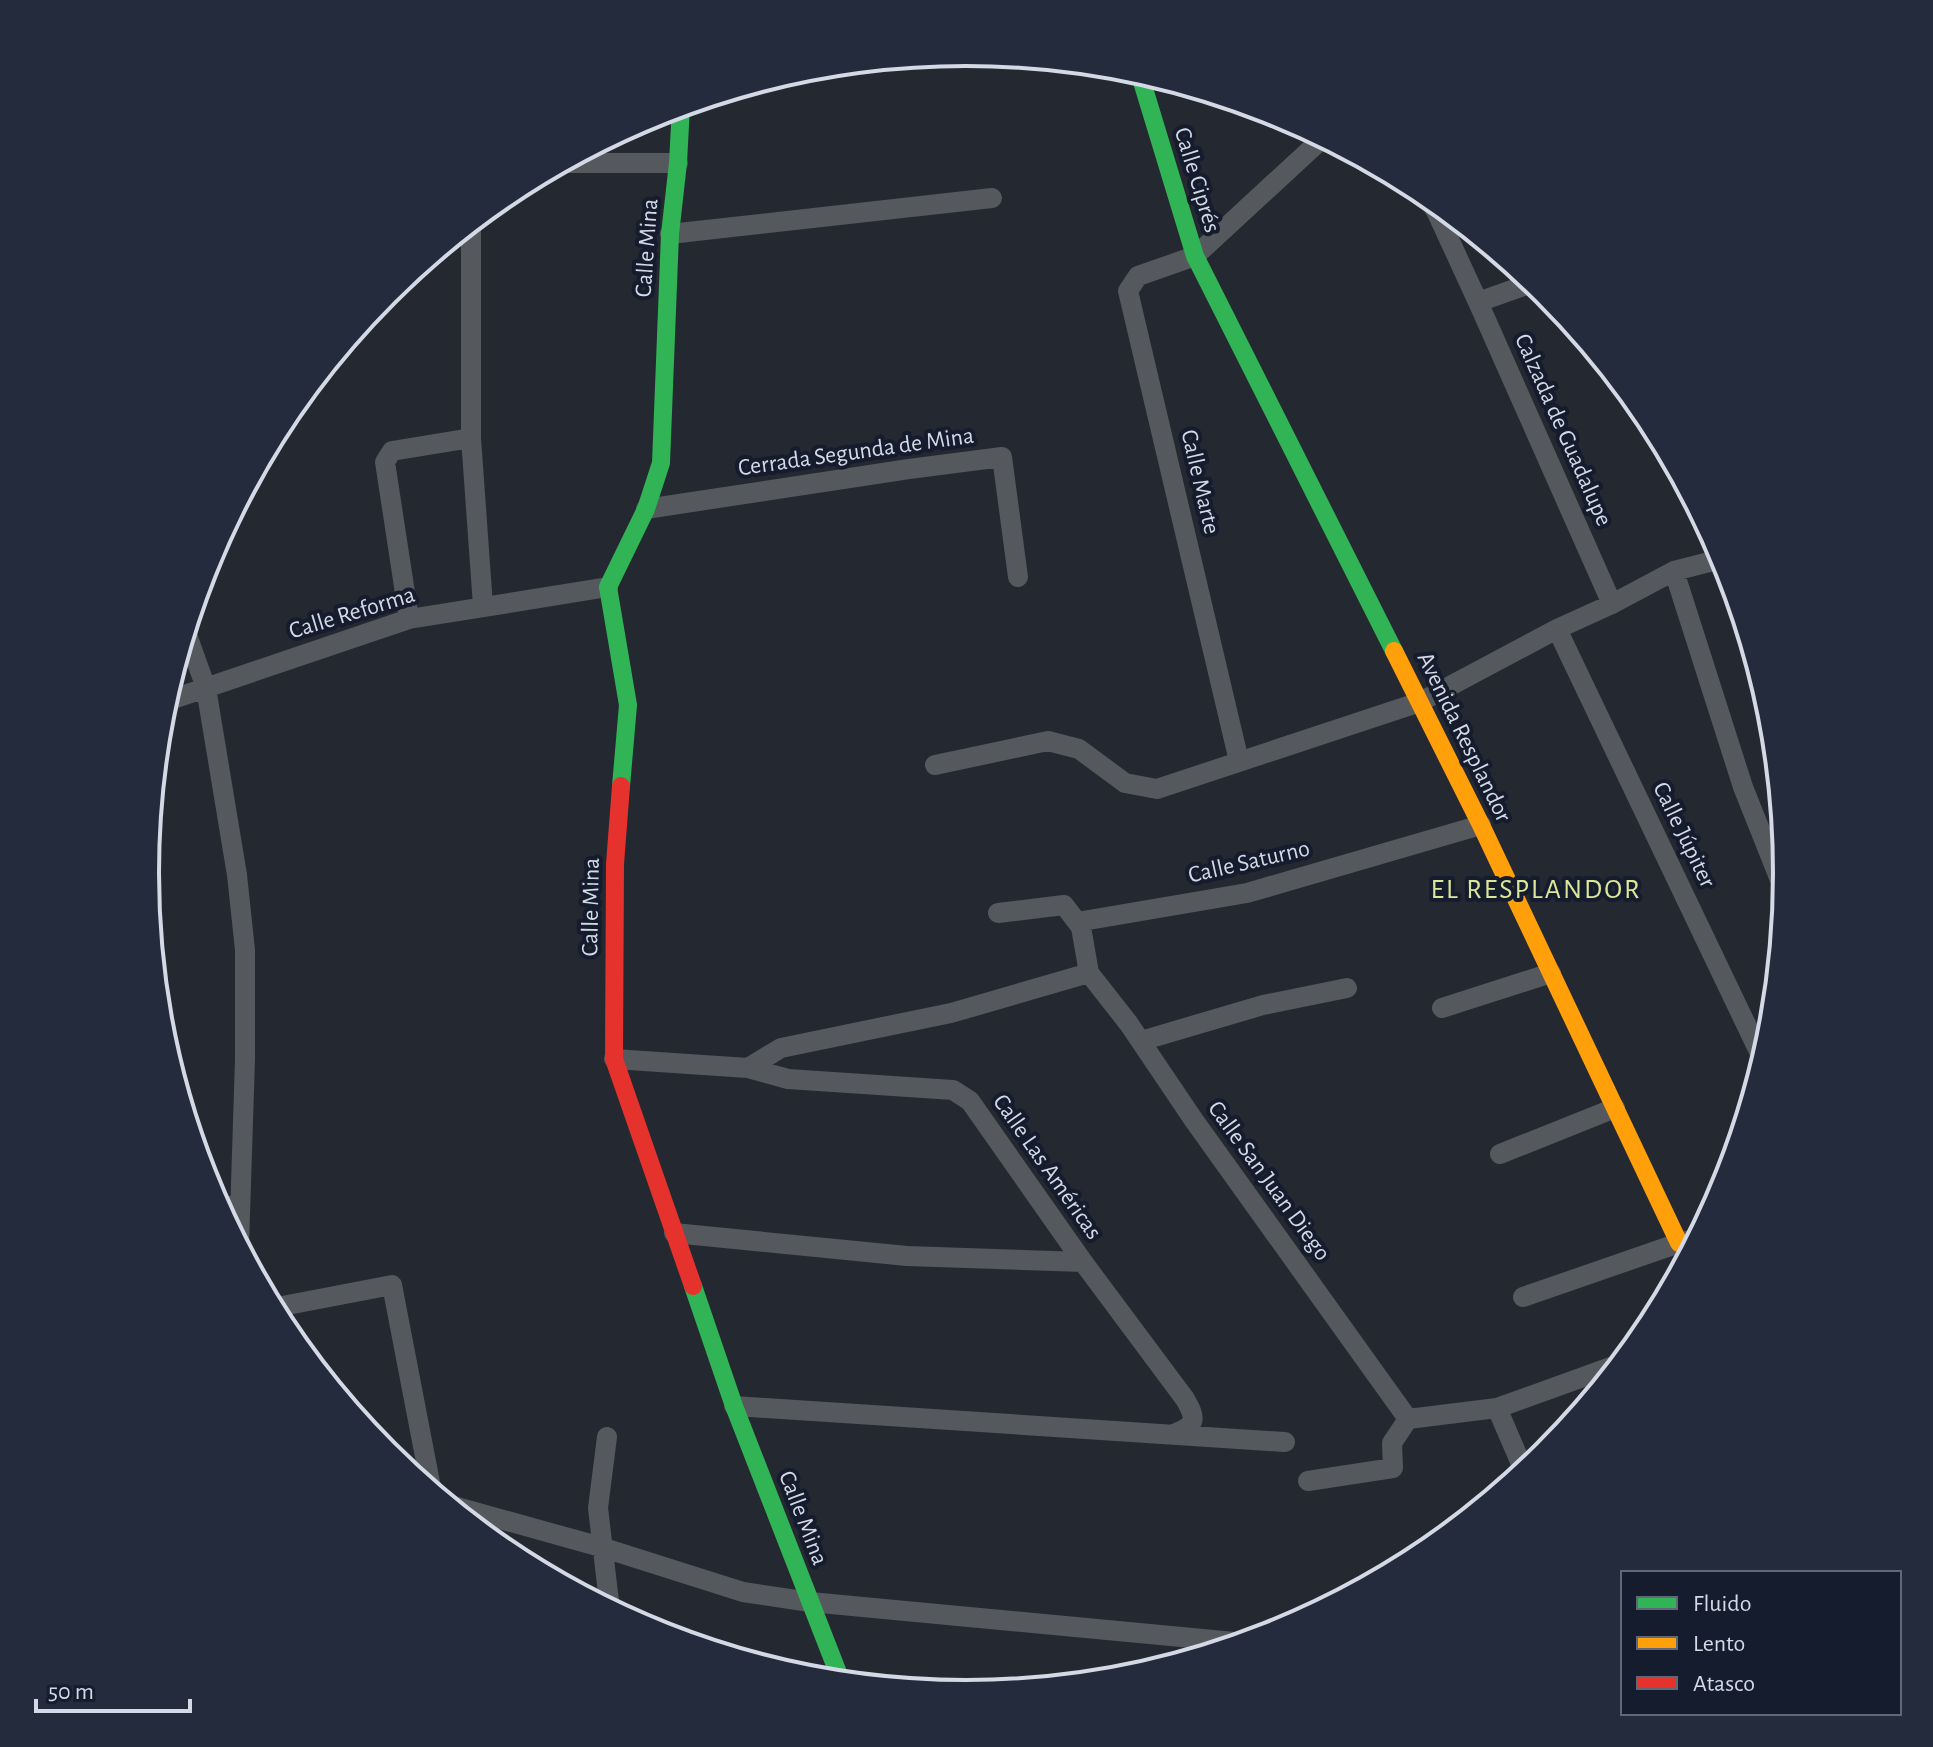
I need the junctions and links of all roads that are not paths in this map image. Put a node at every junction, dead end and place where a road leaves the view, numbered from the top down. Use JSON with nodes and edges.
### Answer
{"nodes":[{"id":1,"x":1143,"y":87,"type":"edge"},
{"id":2,"x":680,"y":119,"type":"edge"},
{"id":3,"x":1315,"y":145,"type":"edge"},
{"id":4,"x":583,"y":163,"type":"edge"},
{"id":5,"x":678,"y":163,"type":"junction"},
{"id":6,"x":992,"y":198,"type":"dead end"},
{"id":7,"x":1447,"y":225,"type":"edge"},
{"id":8,"x":670,"y":234,"type":"junction"},
{"id":9,"x":471,"y":236,"type":"edge"},
{"id":10,"x":1195,"y":256,"type":"junction"},
{"id":11,"x":1521,"y":287,"type":"edge"},
{"id":12,"x":1478,"y":302,"type":"junction"},
{"id":13,"x":471,"y":438,"type":"junction"},
{"id":14,"x":646,"y":509,"type":"junction"},
{"id":15,"x":1712,"y":561,"type":"edge"},
{"id":16,"x":1674,"y":571,"type":"junction"},
{"id":17,"x":1018,"y":577,"type":"dead end"},
{"id":18,"x":608,"y":587,"type":"junction"},
{"id":19,"x":1612,"y":604,"type":"junction"},
{"id":20,"x":483,"y":606,"type":"junction"},
{"id":21,"x":409,"y":619,"type":"junction"},
{"id":22,"x":1557,"y":629,"type":"junction"},
{"id":23,"x":192,"y":648,"type":"edge"},
{"id":24,"x":206,"y":688,"type":"junction"},
{"id":25,"x":180,"y":697,"type":"edge"},
{"id":26,"x":1420,"y":702,"type":"junction"},
{"id":27,"x":1239,"y":761,"type":"junction"},
{"id":28,"x":935,"y":765,"type":"dead end"},
{"id":29,"x":1481,"y":825,"type":"junction"},
{"id":30,"x":1774,"y":864,"type":"edge"},
{"id":31,"x":998,"y":913,"type":"dead end"},
{"id":32,"x":1077,"y":922,"type":"junction"},
{"id":33,"x":1089,"y":973,"type":"junction"},
{"id":34,"x":1551,"y":973,"type":"junction"},
{"id":35,"x":1347,"y":988,"type":"dead end"},
{"id":36,"x":1442,"y":1008,"type":"dead end"},
{"id":37,"x":1141,"y":1041,"type":"junction"},
{"id":38,"x":1755,"y":1043,"type":"edge"},
{"id":39,"x":614,"y":1059,"type":"junction"},
{"id":40,"x":748,"y":1068,"type":"junction"},
{"id":41,"x":1615,"y":1108,"type":"junction"},
{"id":42,"x":1500,"y":1154,"type":"dead end"},
{"id":43,"x":229,"y":1203,"type":"edge"},
{"id":44,"x":674,"y":1233,"type":"junction"},
{"id":45,"x":1687,"y":1238,"type":"edge"},
{"id":46,"x":1685,"y":1242,"type":"edge"},
{"id":47,"x":1083,"y":1262,"type":"junction"},
{"id":48,"x":1523,"y":1297,"type":"dead end"},
{"id":49,"x":285,"y":1306,"type":"edge"},
{"id":50,"x":1603,"y":1370,"type":"edge"},
{"id":51,"x":734,"y":1406,"type":"junction"},
{"id":52,"x":1497,"y":1408,"type":"junction"},
{"id":53,"x":1408,"y":1419,"type":"junction"},
{"id":54,"x":1176,"y":1433,"type":"junction"},
{"id":55,"x":607,"y":1437,"type":"dead end"},
{"id":56,"x":1285,"y":1442,"type":"dead end"},
{"id":57,"x":1520,"y":1461,"type":"edge"},
{"id":58,"x":429,"y":1476,"type":"edge"},
{"id":59,"x":1308,"y":1481,"type":"dead end"},
{"id":60,"x":471,"y":1511,"type":"edge"},
{"id":61,"x":601,"y":1547,"type":"junction"},
{"id":62,"x":608,"y":1598,"type":"edge"},
{"id":63,"x":810,"y":1602,"type":"junction"},
{"id":64,"x":1218,"y":1640,"type":"edge"},
{"id":65,"x":837,"y":1670,"type":"edge"}],
"edges":[{"from":1,"to":10,"type":"street","name":"Calle Ciprés"},
{"from":2,"to":5,"type":"street","name":"Calle Mina"},
{"from":3,"to":10,"type":"street"},
{"from":4,"to":5,"type":"street"},
{"from":5,"to":8,"type":"street","name":"Calle Mina"},
{"from":6,"to":8,"type":"street"},
{"from":7,"to":12,"type":"street","name":"Calzada de Guadalupe"},
{"from":8,"to":14,"type":"street","name":"Calle Mina"},
{"from":9,"to":13,"type":"street"},
{"from":10,"to":26,"type":"street","name":"Avenida Resplandor"},
{"from":10,"to":27,"type":"street","name":"Calle Marte"},
{"from":11,"to":12,"type":"street"},
{"from":12,"to":19,"type":"street","name":"Calzada de Guadalupe"},
{"from":13,"to":20,"type":"street"},
{"from":13,"to":21,"type":"street"},
{"from":14,"to":17,"type":"street","name":"Cerrada Segunda de Mina"},
{"from":14,"to":18,"type":"street","name":"Calle Mina"},
{"from":15,"to":16,"type":"street"},
{"from":16,"to":19,"type":"street"},
{"from":16,"to":30,"type":"street"},
{"from":18,"to":20,"type":"street","name":"Calle Reforma"},
{"from":18,"to":39,"type":"street","name":"Calle Mina"},
{"from":19,"to":22,"type":"street"},
{"from":20,"to":21,"type":"street","name":"Calle Reforma"},
{"from":21,"to":24,"type":"street","name":"Calle Reforma"},
{"from":22,"to":26,"type":"street"},
{"from":22,"to":38,"type":"street","name":"Calle Júpiter"},
{"from":23,"to":24,"type":"street"},
{"from":24,"to":25,"type":"street","name":"Calle Reforma"},
{"from":24,"to":43,"type":"street"},
{"from":26,"to":27,"type":"street"},
{"from":26,"to":29,"type":"street","name":"Avenida Resplandor"},
{"from":27,"to":28,"type":"street"},
{"from":29,"to":32,"type":"street","name":"Calle Saturno"},
{"from":29,"to":34,"type":"street","name":"Avenida Resplandor"},
{"from":31,"to":32,"type":"street"},
{"from":32,"to":33,"type":"street"},
{"from":33,"to":37,"type":"street","name":"Calle San Juan Diego"},
{"from":33,"to":40,"type":"street"},
{"from":34,"to":36,"type":"street"},
{"from":34,"to":41,"type":"street","name":"Avenida Resplandor"},
{"from":35,"to":37,"type":"street"},
{"from":37,"to":53,"type":"street","name":"Calle San Juan Diego"},
{"from":39,"to":40,"type":"street","name":"Calle Las Américas"},
{"from":39,"to":44,"type":"street","name":"Calle Mina"},
{"from":40,"to":47,"type":"street","name":"Calle Las Américas"},
{"from":41,"to":42,"type":"street"},
{"from":41,"to":45,"type":"street","name":"Avenida Resplandor"},
{"from":44,"to":47,"type":"street"},
{"from":44,"to":51,"type":"street","name":"Calle Mina"},
{"from":46,"to":48,"type":"street"},
{"from":47,"to":54,"type":"street","name":"Calle Las Américas"},
{"from":49,"to":58,"type":"street"},
{"from":50,"to":52,"type":"street"},
{"from":51,"to":54,"type":"street"},
{"from":51,"to":63,"type":"street","name":"Calle Mina"},
{"from":52,"to":53,"type":"street"},
{"from":52,"to":57,"type":"street"},
{"from":53,"to":59,"type":"street"},
{"from":54,"to":56,"type":"street"},
{"from":55,"to":61,"type":"street"},
{"from":60,"to":61,"type":"street"},
{"from":61,"to":62,"type":"street"},
{"from":61,"to":63,"type":"street"},
{"from":63,"to":64,"type":"street"},
{"from":63,"to":65,"type":"street","name":"Calle Mina"}]}
